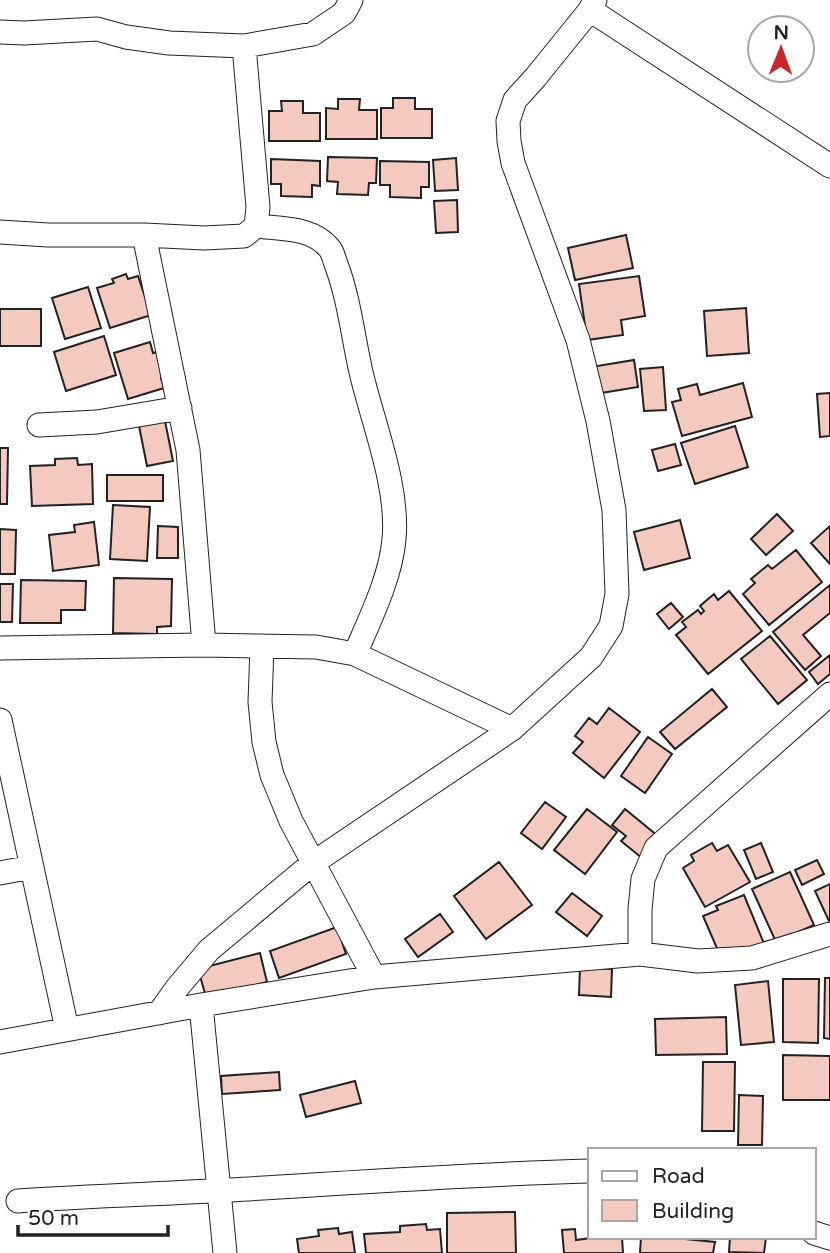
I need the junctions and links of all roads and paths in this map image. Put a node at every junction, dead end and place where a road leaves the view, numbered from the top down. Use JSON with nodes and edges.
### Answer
{"nodes":[{"id":1,"x":351,"y":0,"type":"edge"},
{"id":2,"x":593,"y":5,"type":"edge"},
{"id":3,"x":0,"y":33,"type":"edge"},
{"id":4,"x":244,"y":46,"type":"junction"},
{"id":5,"x":830,"y":166,"type":"edge"},
{"id":6,"x":256,"y":226,"type":"junction"},
{"id":7,"x":0,"y":233,"type":"edge"},
{"id":8,"x":144,"y":235,"type":"junction"},
{"id":9,"x":180,"y":408,"type":"junction"},
{"id":10,"x":39,"y":425,"type":"dead end"},
{"id":11,"x":204,"y":645,"type":"junction"},
{"id":12,"x":262,"y":646,"type":"junction"},
{"id":13,"x":0,"y":648,"type":"edge"},
{"id":14,"x":355,"y":654,"type":"junction"},
{"id":15,"x":830,"y":694,"type":"edge"},
{"id":16,"x":0,"y":720,"type":"edge"},
{"id":17,"x":512,"y":729,"type":"junction"},
{"id":18,"x":313,"y":863,"type":"junction"},
{"id":19,"x":32,"y":867,"type":"junction"},
{"id":20,"x":0,"y":873,"type":"edge"},
{"id":21,"x":830,"y":934,"type":"edge"},
{"id":22,"x":640,"y":954,"type":"junction"},
{"id":23,"x":374,"y":977,"type":"junction"},
{"id":24,"x":201,"y":1005,"type":"junction"},
{"id":25,"x":159,"y":1013,"type":"junction"},
{"id":26,"x":67,"y":1029,"type":"junction"},
{"id":27,"x":0,"y":1042,"type":"edge"},
{"id":28,"x":588,"y":1171,"type":"edge"},
{"id":29,"x":219,"y":1191,"type":"junction"},
{"id":30,"x":18,"y":1201,"type":"dead end"},
{"id":31,"x":225,"y":1253,"type":"edge"}],
"edges":[{"from":1,"to":4,"type":"street"},
{"from":2,"to":5,"type":"street"},
{"from":2,"to":17,"type":"street"},
{"from":3,"to":4,"type":"street"},
{"from":4,"to":6,"type":"street"},
{"from":6,"to":8,"type":"street"},
{"from":6,"to":14,"type":"street"},
{"from":7,"to":8,"type":"street"},
{"from":8,"to":9,"type":"street"},
{"from":9,"to":10,"type":"street"},
{"from":9,"to":11,"type":"street"},
{"from":11,"to":12,"type":"street"},
{"from":11,"to":13,"type":"street"},
{"from":12,"to":14,"type":"street"},
{"from":12,"to":18,"type":"street"},
{"from":14,"to":17,"type":"street"},
{"from":15,"to":22,"type":"street"},
{"from":16,"to":19,"type":"street"},
{"from":17,"to":18,"type":"street"},
{"from":18,"to":23,"type":"street"},
{"from":18,"to":25,"type":"street"},
{"from":19,"to":20,"type":"street"},
{"from":19,"to":26,"type":"street"},
{"from":21,"to":22,"type":"street"},
{"from":22,"to":23,"type":"street"},
{"from":23,"to":24,"type":"street"},
{"from":24,"to":25,"type":"street"},
{"from":24,"to":29,"type":"street"},
{"from":25,"to":26,"type":"street"},
{"from":26,"to":27,"type":"street"},
{"from":28,"to":29,"type":"street"},
{"from":29,"to":30,"type":"street"},
{"from":29,"to":31,"type":"street"}]}
